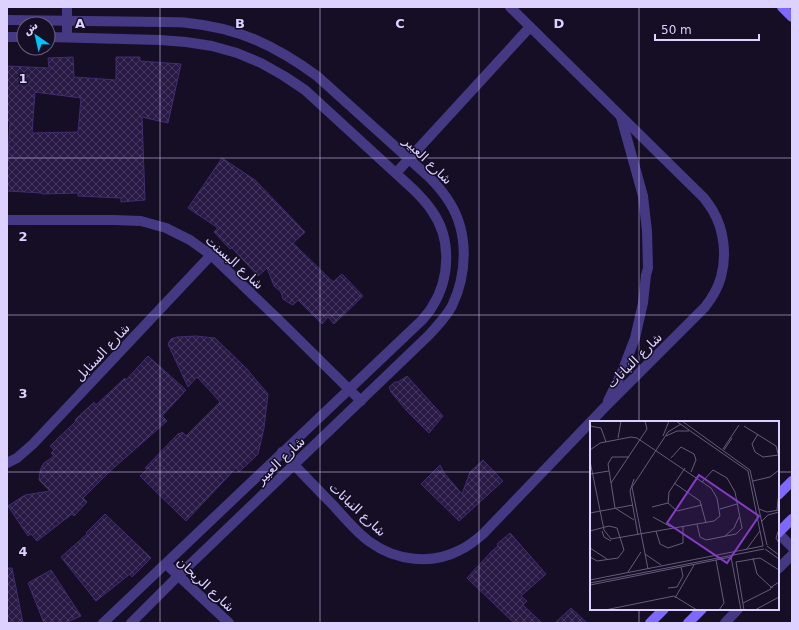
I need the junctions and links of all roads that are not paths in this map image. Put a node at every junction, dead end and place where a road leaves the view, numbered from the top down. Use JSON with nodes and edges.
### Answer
{"nodes":[{"id":1,"x":67,"y":7,"type":"edge"},
{"id":2,"x":510,"y":7,"type":"edge"},
{"id":3,"x":782,"y":7,"type":"edge"},
{"id":4,"x":792,"y":17,"type":"edge"},
{"id":5,"x":7,"y":20,"type":"edge"},
{"id":6,"x":67,"y":21,"type":"junction"},
{"id":7,"x":530,"y":27,"type":"junction"},
{"id":8,"x":56,"y":37,"type":"edge"},
{"id":9,"x":67,"y":37,"type":"junction"},
{"id":10,"x":621,"y":116,"type":"junction"},
{"id":11,"x":409,"y":159,"type":"junction"},
{"id":12,"x":396,"y":173,"type":"junction"},
{"id":13,"x":7,"y":220,"type":"edge"},
{"id":14,"x":211,"y":255,"type":"junction"},
{"id":15,"x":349,"y":389,"type":"junction"},
{"id":16,"x":361,"y":401,"type":"junction"},
{"id":17,"x":604,"y":408,"type":"junction"},
{"id":18,"x":592,"y":421,"type":"edge"},
{"id":19,"x":590,"y":423,"type":"edge"},
{"id":20,"x":282,"y":452,"type":"junction"},
{"id":21,"x":7,"y":463,"type":"edge"},
{"id":22,"x":294,"y":464,"type":"junction"},
{"id":23,"x":792,"y":481,"type":"edge"},
{"id":24,"x":779,"y":494,"type":"edge"},
{"id":25,"x":792,"y":519,"type":"edge"},
{"id":26,"x":779,"y":532,"type":"edge"},
{"id":27,"x":779,"y":534,"type":"edge"},
{"id":28,"x":792,"y":547,"type":"edge"},
{"id":29,"x":792,"y":555,"type":"edge"},
{"id":30,"x":166,"y":564,"type":"junction"},
{"id":31,"x":779,"y":568,"type":"edge"},
{"id":32,"x":178,"y":576,"type":"junction"},
{"id":33,"x":663,"y":610,"type":"edge"},
{"id":34,"x":701,"y":610,"type":"edge"},
{"id":35,"x":737,"y":610,"type":"edge"},
{"id":36,"x":103,"y":623,"type":"edge"},
{"id":37,"x":131,"y":623,"type":"edge"},
{"id":38,"x":229,"y":623,"type":"edge"},
{"id":39,"x":650,"y":623,"type":"edge"},
{"id":40,"x":688,"y":623,"type":"edge"},
{"id":41,"x":724,"y":623,"type":"edge"}],
"edges":[{"from":1,"to":6,"type":"street"},
{"from":2,"to":7,"type":"street","name":"شارع النباتات"},
{"from":3,"to":4,"type":"street"},
{"from":5,"to":6,"type":"street","name":"شارع العبير"},
{"from":6,"to":9,"type":"street"},
{"from":6,"to":11,"type":"street","name":"شارع العبير"},
{"from":7,"to":10,"type":"street","name":"شارع النباتات"},
{"from":7,"to":11,"type":"street"},
{"from":8,"to":9,"type":"street","name":"شارع العبير"},
{"from":9,"to":12,"type":"street","name":"شارع العبير"},
{"from":10,"to":17,"type":"street"},
{"from":10,"to":17,"type":"street","name":"شارع النباتات"},
{"from":11,"to":12,"type":"street"},
{"from":11,"to":16,"type":"street","name":"شارع العبير"},
{"from":12,"to":15,"type":"street","name":"شارع العبير"},
{"from":13,"to":14,"type":"street","name":"شارع البسنت"},
{"from":14,"to":15,"type":"street","name":"شارع البسنت"},
{"from":14,"to":21,"type":"street","name":"شارع السنابل"},
{"from":15,"to":16,"type":"street","name":"شارع البسنت"},
{"from":15,"to":20,"type":"street","name":"شارع العبير"},
{"from":16,"to":22,"type":"street","name":"شارع العبير"},
{"from":17,"to":18,"type":"street","name":"شارع النباتات"},
{"from":19,"to":22,"type":"street","name":"شارع النباتات"},
{"from":20,"to":22,"type":"street","name":"شارع النباتات"},
{"from":20,"to":30,"type":"street","name":"شارع العبير"},
{"from":22,"to":32,"type":"street","name":"شارع العبير"},
{"from":23,"to":24,"type":"street"},
{"from":25,"to":26,"type":"street"},
{"from":27,"to":28,"type":"street"},
{"from":29,"to":31,"type":"street"},
{"from":30,"to":32,"type":"street","name":"شارع الريحان"},
{"from":30,"to":36,"type":"street","name":"شارع العبير"},
{"from":32,"to":37,"type":"street","name":"شارع العبير"},
{"from":32,"to":38,"type":"street","name":"شارع الريحان"},
{"from":33,"to":39,"type":"street"},
{"from":34,"to":40,"type":"street"},
{"from":35,"to":41,"type":"street"}]}
